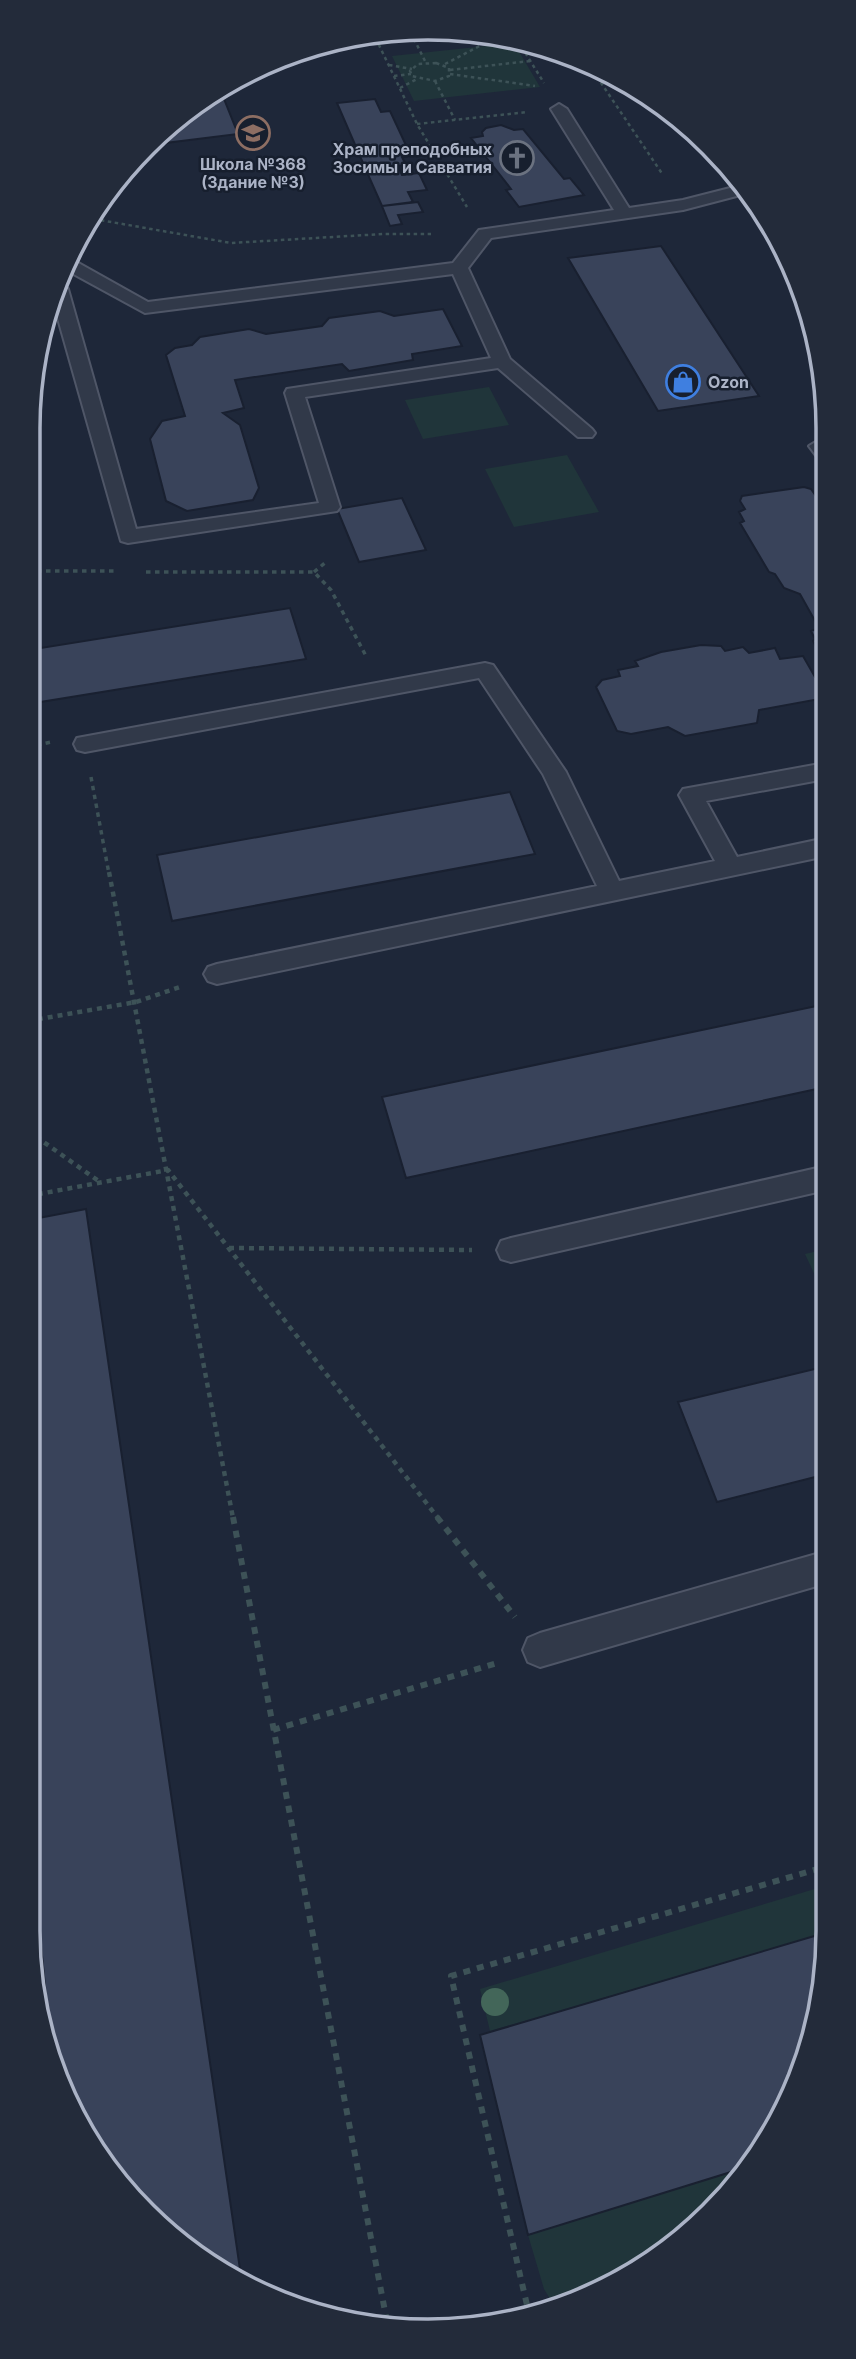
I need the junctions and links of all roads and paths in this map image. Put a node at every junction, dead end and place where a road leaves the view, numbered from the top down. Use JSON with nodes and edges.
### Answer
{"nodes":[{"id":1,"x":415,"y":41,"type":"edge"},
{"id":2,"x":378,"y":44,"type":"edge"},
{"id":3,"x":483,"y":45,"type":"edge"},
{"id":4,"x":525,"y":52,"type":"edge"},
{"id":5,"x":530,"y":61,"type":"junction"},
{"id":6,"x":426,"y":63,"type":"junction"},
{"id":7,"x":388,"y":65,"type":"junction"},
{"id":8,"x":444,"y":65,"type":"junction"},
{"id":9,"x":412,"y":69,"type":"junction"},
{"id":10,"x":450,"y":72,"type":"junction"},
{"id":11,"x":411,"y":74,"type":"junction"},
{"id":12,"x":394,"y":76,"type":"junction"},
{"id":13,"x":418,"y":79,"type":"junction"},
{"id":14,"x":599,"y":80,"type":"edge"},
{"id":15,"x":435,"y":81,"type":"junction"},
{"id":16,"x":400,"y":88,"type":"junction"},
{"id":17,"x":559,"y":109,"type":"joint"},
{"id":18,"x":455,"y":120,"type":"junction"},
{"id":19,"x":417,"y":124,"type":"junction"},
{"id":20,"x":736,"y":191,"type":"edge"},
{"id":21,"x":683,"y":205,"type":"junction"},
{"id":22,"x":469,"y":211,"type":"dead end"},
{"id":23,"x":625,"y":215,"type":"junction"},
{"id":24,"x":101,"y":220,"type":"edge"},
{"id":25,"x":485,"y":234,"type":"junction"},
{"id":26,"x":75,"y":268,"type":"edge"},
{"id":27,"x":459,"y":268,"type":"junction"},
{"id":28,"x":62,"y":300,"type":"edge"},
{"id":29,"x":502,"y":362,"type":"junction"},
{"id":30,"x":585,"y":433,"type":"dead end"},
{"id":31,"x":326,"y":562,"type":"dead end"},
{"id":32,"x":40,"y":571,"type":"edge"},
{"id":33,"x":123,"y":572,"type":"dead end"},
{"id":34,"x":137,"y":572,"type":"dead end"},
{"id":35,"x":314,"y":572,"type":"junction"},
{"id":36,"x":366,"y":657,"type":"dead end"},
{"id":37,"x":55,"y":741,"type":"dead end"},
{"id":38,"x":40,"y":744,"type":"edge"},
{"id":39,"x":85,"y":744,"type":"dead end"},
{"id":40,"x":816,"y":773,"type":"edge"},
{"id":41,"x":96,"y":799,"type":"dead end"},
{"id":42,"x":816,"y":849,"type":"edge"},
{"id":43,"x":730,"y":866,"type":"junction"},
{"id":44,"x":612,"y":892,"type":"junction"},
{"id":45,"x":217,"y":974,"type":"joint"},
{"id":46,"x":136,"y":1002,"type":"junction"},
{"id":47,"x":40,"y":1019,"type":"edge"},
{"id":48,"x":40,"y":1140,"type":"edge"},
{"id":49,"x":168,"y":1170,"type":"junction"},
{"id":50,"x":816,"y":1180,"type":"edge"},
{"id":51,"x":101,"y":1183,"type":"junction"},
{"id":52,"x":40,"y":1194,"type":"edge"},
{"id":53,"x":229,"y":1248,"type":"junction"},
{"id":54,"x":511,"y":1250,"type":"joint"},
{"id":55,"x":816,"y":1570,"type":"edge"},
{"id":56,"x":540,"y":1650,"type":"junction"},
{"id":57,"x":273,"y":1730,"type":"junction"},
{"id":58,"x":816,"y":1870,"type":"edge"},
{"id":59,"x":527,"y":2306,"type":"edge"},
{"id":60,"x":386,"y":2316,"type":"edge"}],
"edges":[{"from":1,"to":6,"type":"path"},
{"from":2,"to":7,"type":"path"},
{"from":3,"to":8,"type":"path"},
{"from":4,"to":5,"type":"path"},
{"from":5,"to":10,"type":"path"},
{"from":5,"to":10,"type":"path"},
{"from":6,"to":8,"type":"path"},
{"from":6,"to":9,"type":"path"},
{"from":7,"to":9,"type":"path"},
{"from":7,"to":12,"type":"path"},
{"from":8,"to":10,"type":"path"},
{"from":9,"to":11,"type":"path"},
{"from":10,"to":15,"type":"path"},
{"from":11,"to":12,"type":"path"},
{"from":11,"to":13,"type":"path"},
{"from":12,"to":16,"type":"path"},
{"from":13,"to":15,"type":"path"},
{"from":13,"to":16,"type":"path"},
{"from":14,"to":21,"type":"path"},
{"from":15,"to":18,"type":"path"},
{"from":16,"to":19,"type":"path"},
{"from":17,"to":18,"type":"path"},
{"from":17,"to":23,"type":"lane"},
{"from":18,"to":19,"type":"path"},
{"from":19,"to":22,"type":"path"},
{"from":20,"to":21,"type":"lane"},
{"from":21,"to":23,"type":"lane"},
{"from":23,"to":25,"type":"lane"},
{"from":24,"to":25,"type":"path"},
{"from":25,"to":27,"type":"lane"},
{"from":26,"to":27,"type":"lane"},
{"from":27,"to":29,"type":"lane"},
{"from":28,"to":29,"type":"lane"},
{"from":29,"to":30,"type":"lane"},
{"from":31,"to":35,"type":"path"},
{"from":32,"to":33,"type":"path"},
{"from":34,"to":35,"type":"path"},
{"from":35,"to":36,"type":"path"},
{"from":37,"to":38,"type":"path"},
{"from":39,"to":44,"type":"lane"},
{"from":40,"to":43,"type":"lane"},
{"from":41,"to":46,"type":"path"},
{"from":42,"to":43,"type":"lane"},
{"from":43,"to":44,"type":"lane"},
{"from":44,"to":45,"type":"lane"},
{"from":45,"to":46,"type":"path"},
{"from":46,"to":47,"type":"path"},
{"from":46,"to":49,"type":"path"},
{"from":48,"to":51,"type":"path"},
{"from":49,"to":51,"type":"path"},
{"from":49,"to":53,"type":"path"},
{"from":49,"to":57,"type":"path"},
{"from":50,"to":54,"type":"lane"},
{"from":51,"to":52,"type":"path"},
{"from":53,"to":54,"type":"path"},
{"from":53,"to":56,"type":"path"},
{"from":55,"to":56,"type":"lane"},
{"from":56,"to":57,"type":"path"},
{"from":57,"to":60,"type":"path"},
{"from":58,"to":59,"type":"path"}]}
